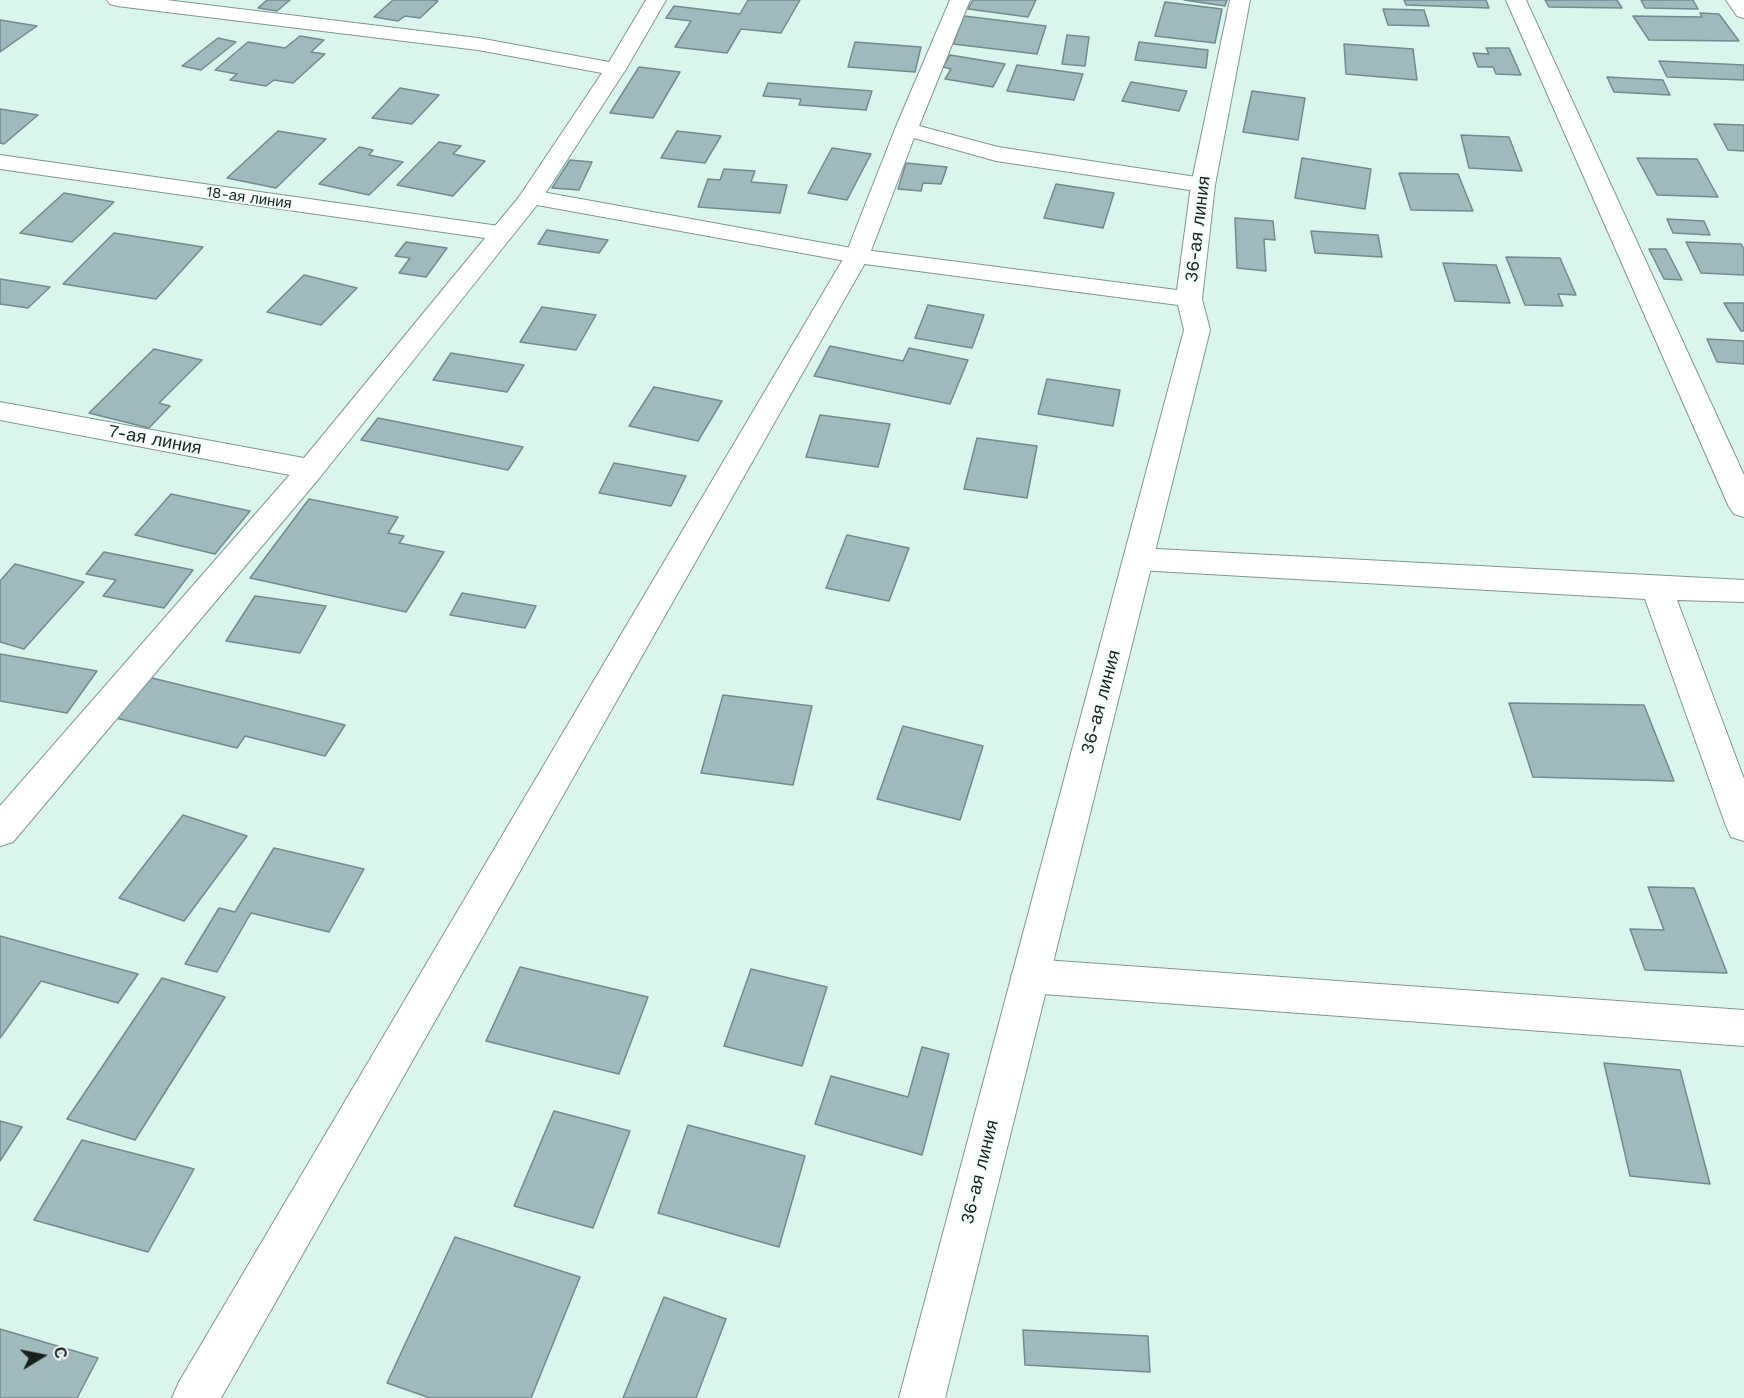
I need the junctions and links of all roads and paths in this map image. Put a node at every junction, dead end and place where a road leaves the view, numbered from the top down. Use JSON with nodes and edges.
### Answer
{"nodes":[{"id":1,"x":117,"y":0,"type":"edge"},
{"id":2,"x":656,"y":0,"type":"edge"},
{"id":3,"x":960,"y":0,"type":"edge"},
{"id":4,"x":1240,"y":0,"type":"edge"},
{"id":5,"x":1516,"y":0,"type":"edge"},
{"id":6,"x":1736,"y":0,"type":"edge"},
{"id":7,"x":1744,"y":12,"type":"edge"},
{"id":8,"x":615,"y":69,"type":"junction"},
{"id":9,"x":906,"y":129,"type":"junction"},
{"id":10,"x":0,"y":162,"type":"edge"},
{"id":11,"x":1203,"y":185,"type":"junction"},
{"id":12,"x":531,"y":197,"type":"junction"},
{"id":13,"x":499,"y":233,"type":"junction"},
{"id":14,"x":857,"y":256,"type":"junction"},
{"id":15,"x":1190,"y":299,"type":"junction"},
{"id":16,"x":0,"y":411,"type":"edge"},
{"id":17,"x":311,"y":469,"type":"junction"},
{"id":18,"x":1744,"y":507,"type":"edge"},
{"id":19,"x":1138,"y":559,"type":"junction"},
{"id":20,"x":1657,"y":588,"type":"junction"},
{"id":21,"x":1744,"y":591,"type":"edge"},
{"id":22,"x":1744,"y":826,"type":"edge"},
{"id":23,"x":0,"y":831,"type":"edge"},
{"id":24,"x":1030,"y":976,"type":"junction"},
{"id":25,"x":1744,"y":1028,"type":"edge"},
{"id":26,"x":195,"y":1398,"type":"edge"},
{"id":27,"x":922,"y":1398,"type":"edge"}],
"edges":[{"from":1,"to":8,"type":"street"},
{"from":2,"to":8,"type":"street"},
{"from":3,"to":9,"type":"street"},
{"from":4,"to":11,"type":"street","name":"36-ая линия"},
{"from":5,"to":18,"type":"street"},
{"from":6,"to":7,"type":"street"},
{"from":8,"to":12,"type":"street"},
{"from":9,"to":11,"type":"street"},
{"from":9,"to":14,"type":"street"},
{"from":10,"to":13,"type":"street","name":"18-ая линия"},
{"from":11,"to":15,"type":"street","name":"36-ая линия"},
{"from":12,"to":13,"type":"street"},
{"from":12,"to":14,"type":"street"},
{"from":13,"to":17,"type":"street"},
{"from":14,"to":15,"type":"street"},
{"from":14,"to":26,"type":"street"},
{"from":15,"to":19,"type":"street","name":"36-ая линия"},
{"from":16,"to":17,"type":"street","name":"7-ая линия"},
{"from":17,"to":23,"type":"street"},
{"from":19,"to":20,"type":"street"},
{"from":19,"to":24,"type":"street","name":"36-ая линия"},
{"from":20,"to":21,"type":"street"},
{"from":20,"to":22,"type":"street"},
{"from":24,"to":25,"type":"street"},
{"from":24,"to":27,"type":"street","name":"36-ая линия"}]}
